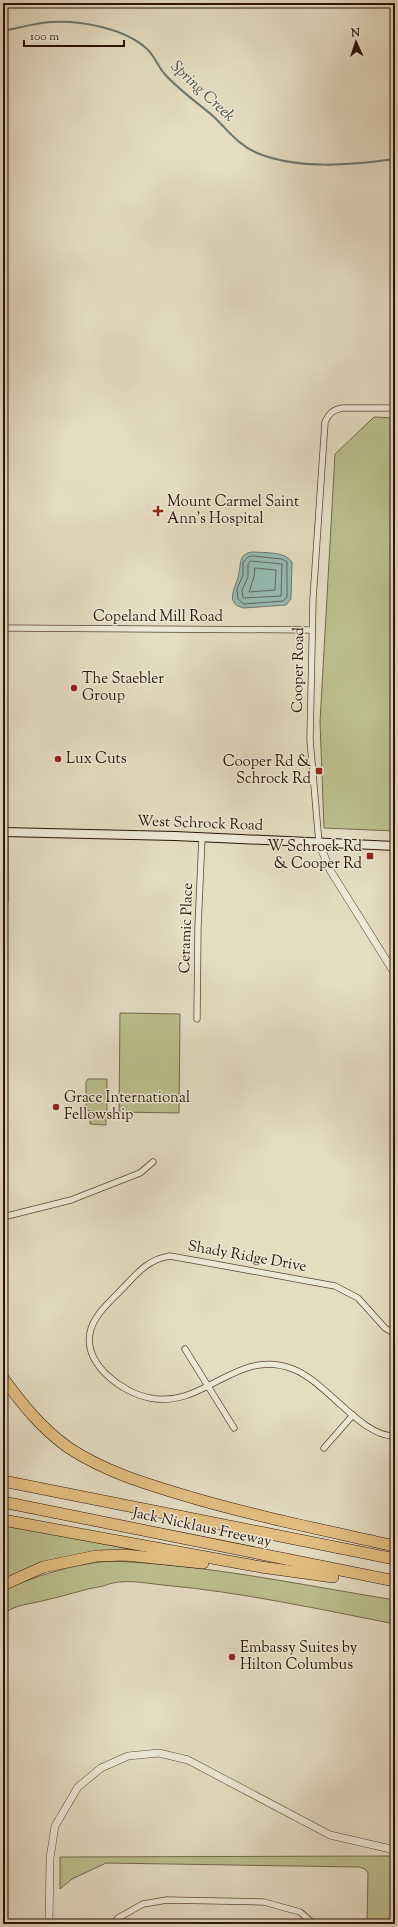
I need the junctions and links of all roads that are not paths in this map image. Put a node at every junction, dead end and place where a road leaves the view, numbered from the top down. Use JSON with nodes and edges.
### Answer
{"nodes":[{"id":1,"x":395,"y":408,"type":"edge"},
{"id":2,"x":3,"y":628,"type":"edge"},
{"id":3,"x":312,"y":630,"type":"junction"},
{"id":4,"x":4,"y":832,"type":"edge"},
{"id":5,"x":202,"y":837,"type":"junction"},
{"id":6,"x":319,"y":843,"type":"junction"},
{"id":7,"x":395,"y":846,"type":"edge"},
{"id":8,"x":3,"y":908,"type":"edge"},
{"id":9,"x":395,"y":974,"type":"edge"},
{"id":10,"x":197,"y":1019,"type":"dead end"},
{"id":11,"x":153,"y":1162,"type":"dead end"},
{"id":12,"x":3,"y":1217,"type":"edge"},
{"id":13,"x":395,"y":1334,"type":"edge"},
{"id":14,"x":185,"y":1349,"type":"dead end"},
{"id":15,"x":3,"y":1378,"type":"edge"},
{"id":16,"x":208,"y":1387,"type":"junction"},
{"id":17,"x":353,"y":1415,"type":"junction"},
{"id":18,"x":234,"y":1428,"type":"dead end"},
{"id":19,"x":395,"y":1436,"type":"edge"},
{"id":20,"x":324,"y":1448,"type":"dead end"},
{"id":21,"x":3,"y":1481,"type":"edge"},
{"id":22,"x":3,"y":1502,"type":"edge"},
{"id":23,"x":3,"y":1520,"type":"edge"},
{"id":24,"x":395,"y":1546,"type":"edge"},
{"id":25,"x":395,"y":1559,"type":"edge"},
{"id":26,"x":261,"y":1567,"type":"junction"},
{"id":27,"x":395,"y":1583,"type":"edge"},
{"id":28,"x":3,"y":1585,"type":"edge"},
{"id":29,"x":395,"y":1850,"type":"edge"},
{"id":30,"x":49,"y":1924,"type":"edge"},
{"id":31,"x":113,"y":1924,"type":"edge"},
{"id":32,"x":314,"y":1924,"type":"edge"}],
"edges":[{"from":1,"to":3,"type":"street","name":"Cooper Road"},
{"from":2,"to":3,"type":"street","name":"Copeland Mill Road"},
{"from":3,"to":6,"type":"street","name":"Cooper Road"},
{"from":4,"to":5,"type":"main road","name":"West Schrock Road"},
{"from":4,"to":8,"type":"street"},
{"from":5,"to":6,"type":"main road","name":"West Schrock Road"},
{"from":5,"to":10,"type":"street","name":"Ceramic Place"},
{"from":6,"to":7,"type":"main road","name":"West Schrock Road"},
{"from":6,"to":9,"type":"street","name":"Cooper Road"},
{"from":11,"to":12,"type":"street"},
{"from":13,"to":16,"type":"street","name":"Shady Ridge Drive"},
{"from":14,"to":16,"type":"street"},
{"from":15,"to":24,"type":"highway"},
{"from":16,"to":17,"type":"street","name":"Shady Ridge Drive"},
{"from":16,"to":18,"type":"street"},
{"from":17,"to":19,"type":"street","name":"Shady Ridge Drive"},
{"from":17,"to":20,"type":"street"},
{"from":21,"to":25,"type":"highway","name":"Jack Nicklaus Freeway"},
{"from":22,"to":27,"type":"highway","name":"Jack Nicklaus Freeway"},
{"from":23,"to":26,"type":"highway"},
{"from":26,"to":27,"type":"highway"},
{"from":26,"to":28,"type":"highway"},
{"from":29,"to":30,"type":"street"},
{"from":31,"to":32,"type":"street"}]}
